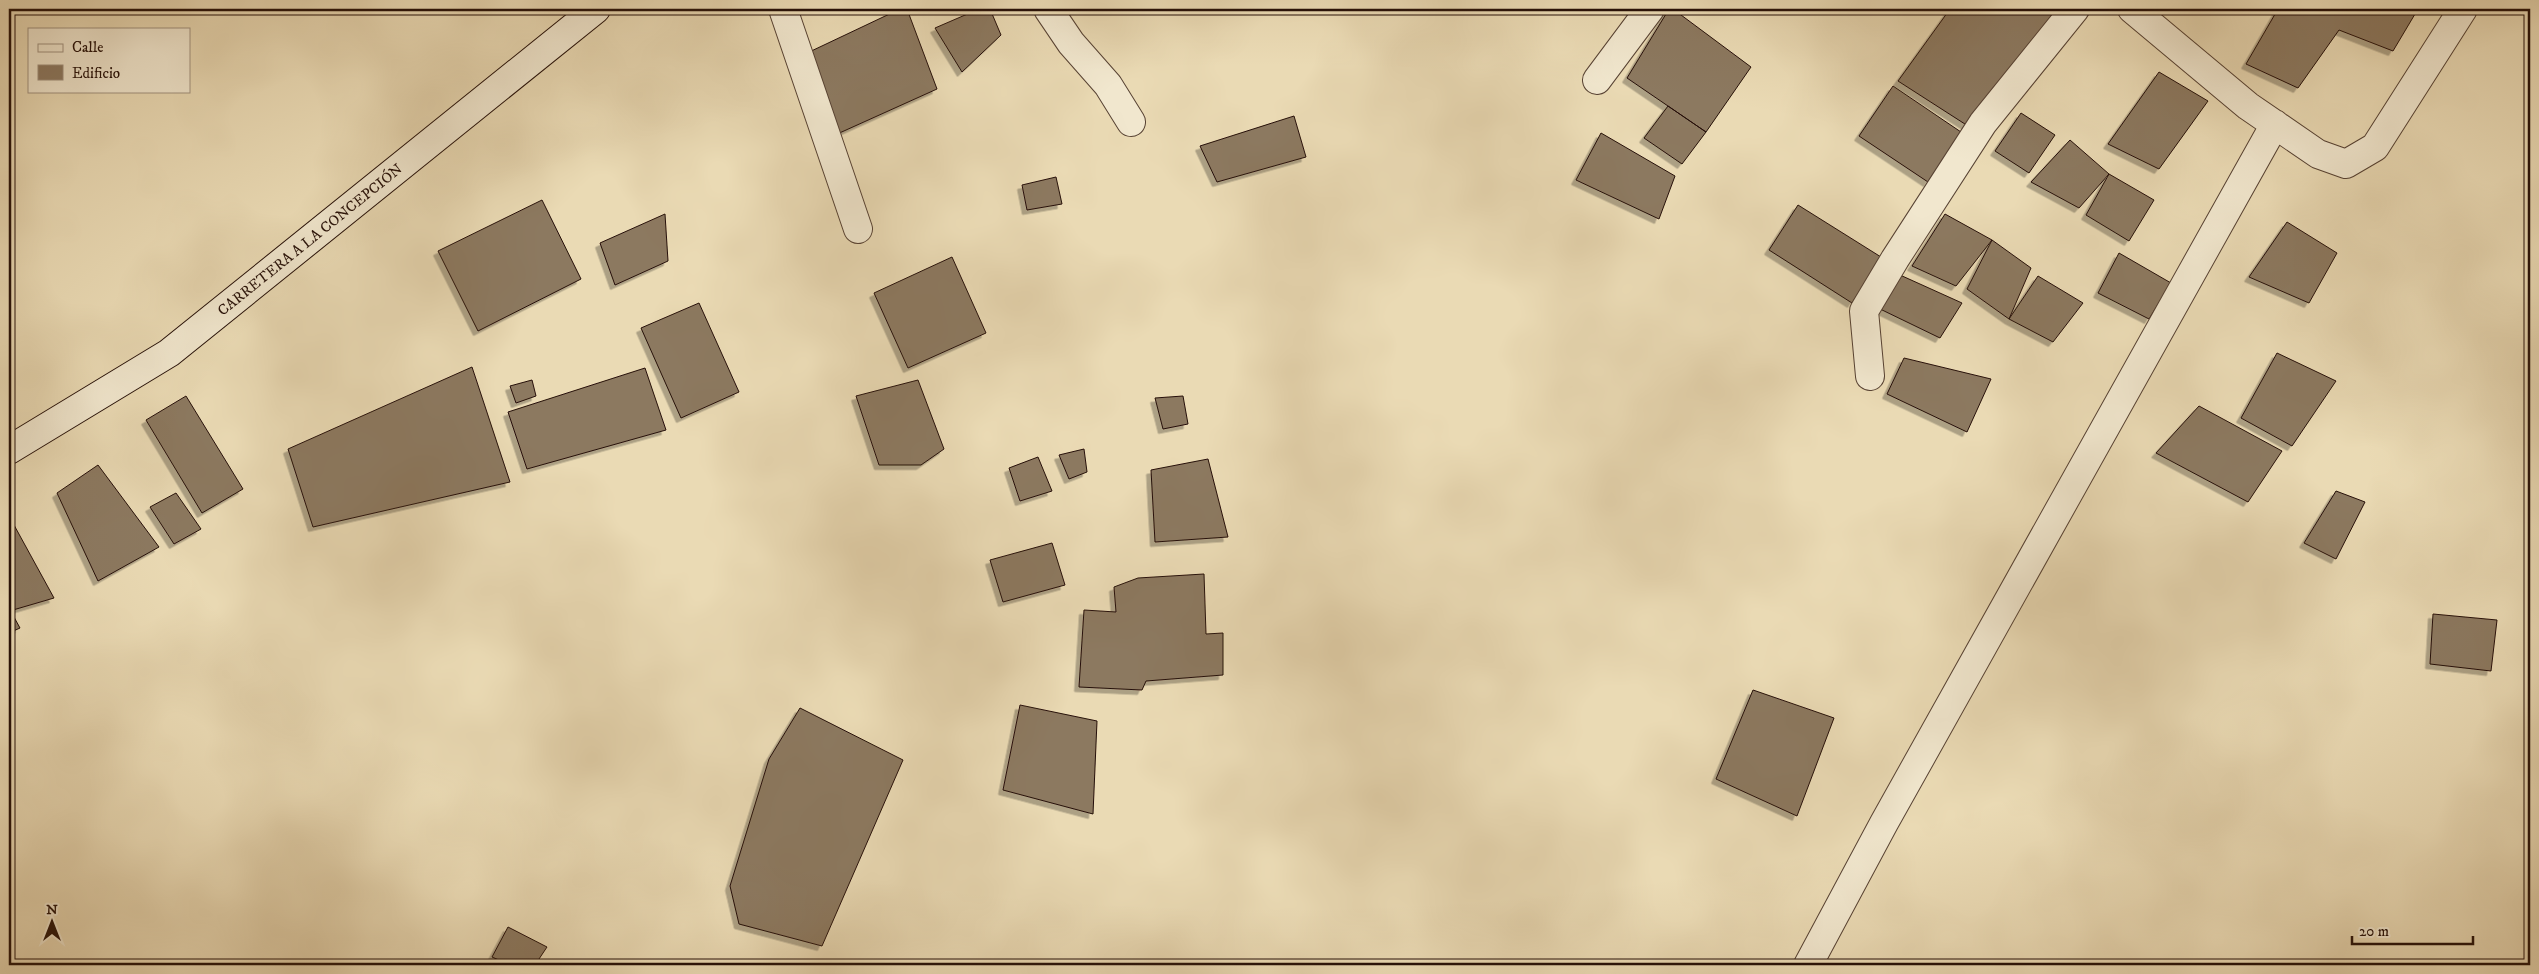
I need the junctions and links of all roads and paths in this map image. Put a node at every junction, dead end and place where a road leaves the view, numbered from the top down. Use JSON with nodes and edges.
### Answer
{"nodes":[{"id":1,"x":596,"y":9,"type":"edge"},
{"id":2,"x":783,"y":9,"type":"edge"},
{"id":3,"x":1048,"y":9,"type":"edge"},
{"id":4,"x":1650,"y":9,"type":"edge"},
{"id":5,"x":2075,"y":9,"type":"edge"},
{"id":6,"x":2132,"y":9,"type":"edge"},
{"id":7,"x":2463,"y":9,"type":"edge"},
{"id":8,"x":1597,"y":80,"type":"dead end"},
{"id":9,"x":1130,"y":122,"type":"dead end"},
{"id":10,"x":2275,"y":124,"type":"junction"},
{"id":11,"x":858,"y":229,"type":"dead end"},
{"id":12,"x":1870,"y":376,"type":"dead end"},
{"id":13,"x":9,"y":450,"type":"edge"},
{"id":14,"x":1808,"y":965,"type":"edge"}],
"edges":[{"from":1,"to":13,"type":"street","name":"CARRETERA A LA CONCEPCIÓN"},
{"from":2,"to":11,"type":"street"},
{"from":3,"to":9,"type":"street"},
{"from":4,"to":8,"type":"street"},
{"from":5,"to":12,"type":"street"},
{"from":6,"to":10,"type":"street"},
{"from":7,"to":10,"type":"street"},
{"from":10,"to":14,"type":"street"}]}
